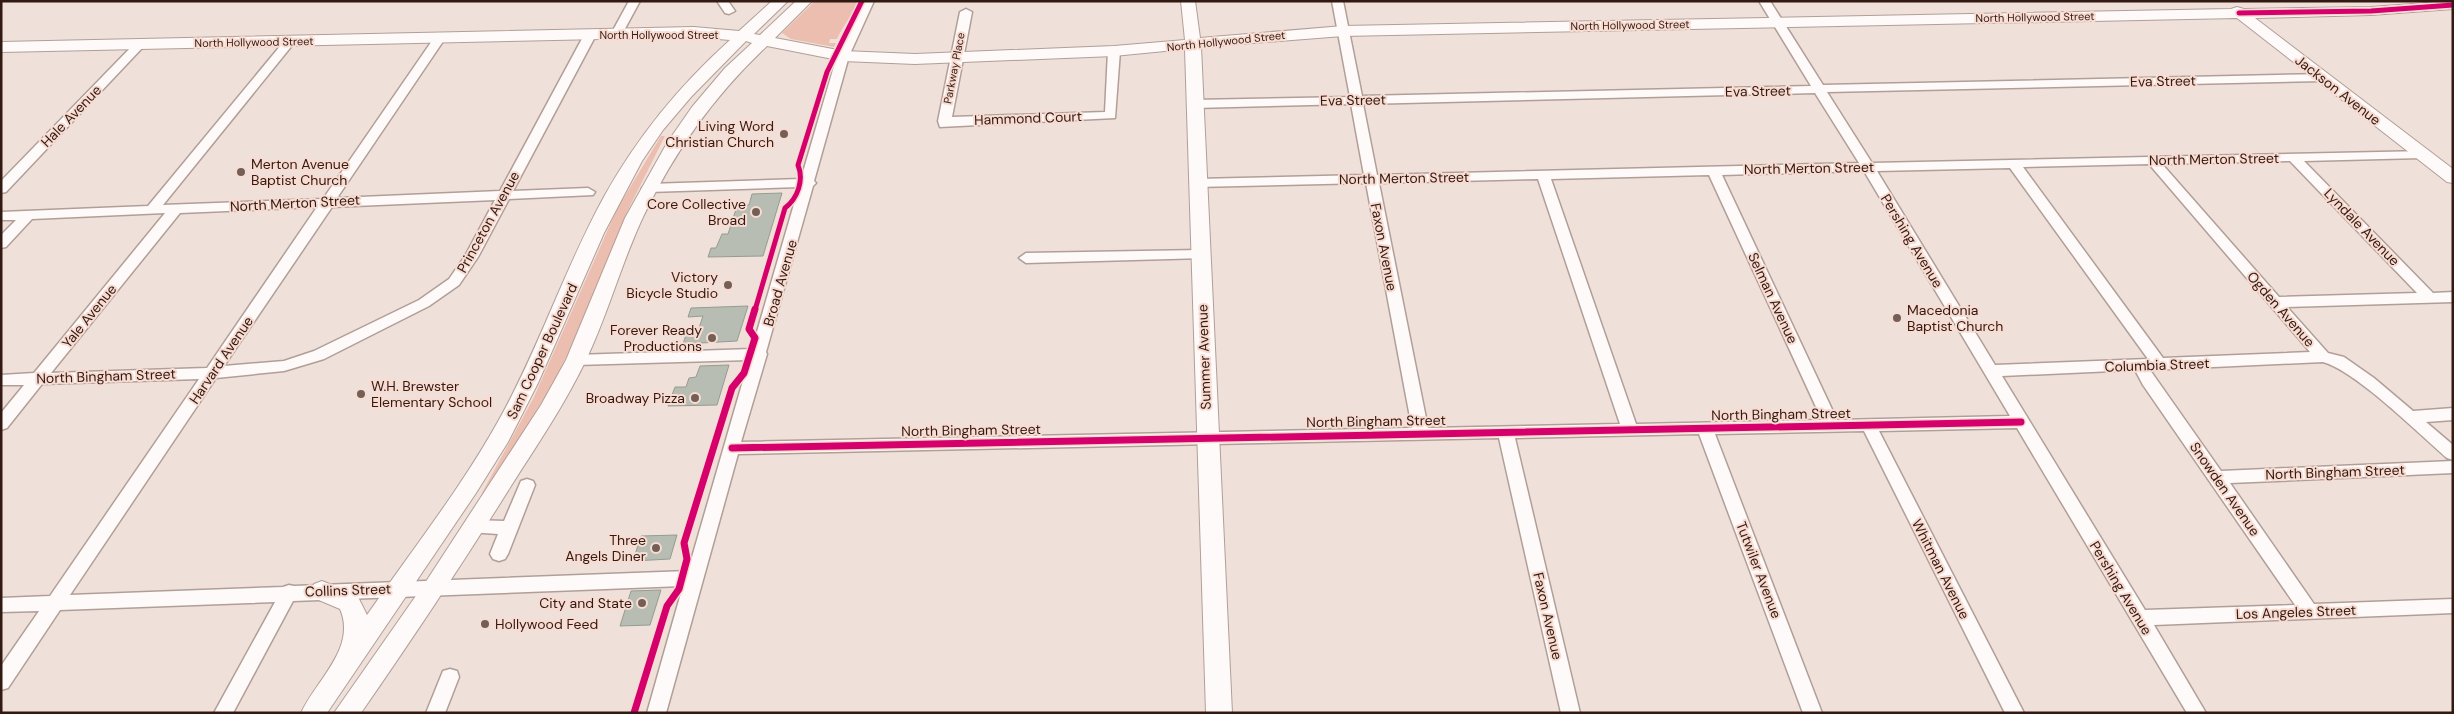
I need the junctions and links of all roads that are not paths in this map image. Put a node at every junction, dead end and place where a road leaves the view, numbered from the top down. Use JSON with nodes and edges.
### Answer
{"nodes":[{"id":1,"x":635,"y":1,"type":"edge"},
{"id":2,"x":781,"y":1,"type":"edge"},
{"id":3,"x":804,"y":1,"type":"edge"},
{"id":4,"x":869,"y":1,"type":"edge"},
{"id":5,"x":1188,"y":1,"type":"edge"},
{"id":6,"x":1337,"y":1,"type":"edge"},
{"id":7,"x":1764,"y":1,"type":"edge"},
{"id":8,"x":2223,"y":1,"type":"edge"},
{"id":9,"x":2453,"y":5,"type":"edge"},
{"id":10,"x":967,"y":6,"type":"edge"},
{"id":11,"x":2239,"y":13,"type":"junction"},
{"id":12,"x":1778,"y":22,"type":"junction"},
{"id":13,"x":1342,"y":31,"type":"junction"},
{"id":14,"x":694,"y":32,"type":"junction"},
{"id":15,"x":617,"y":34,"type":"junction"},
{"id":16,"x":590,"y":35,"type":"junction"},
{"id":17,"x":742,"y":36,"type":"junction"},
{"id":18,"x":440,"y":37,"type":"junction"},
{"id":19,"x":763,"y":40,"type":"junction"},
{"id":20,"x":290,"y":41,"type":"junction"},
{"id":21,"x":140,"y":44,"type":"junction"},
{"id":22,"x":1193,"y":45,"type":"junction"},
{"id":23,"x":1,"y":47,"type":"edge"},
{"id":24,"x":1114,"y":51,"type":"junction"},
{"id":25,"x":843,"y":56,"type":"junction"},
{"id":26,"x":956,"y":58,"type":"junction"},
{"id":27,"x":712,"y":66,"type":"junction"},
{"id":28,"x":2322,"y":77,"type":"junction"},
{"id":29,"x":1820,"y":90,"type":"junction"},
{"id":30,"x":1357,"y":100,"type":"junction"},
{"id":31,"x":1194,"y":104,"type":"junction"},
{"id":32,"x":944,"y":123,"type":"joint"},
{"id":33,"x":2421,"y":154,"type":"junction"},
{"id":34,"x":2293,"y":157,"type":"junction"},
{"id":35,"x":2152,"y":160,"type":"junction"},
{"id":36,"x":2014,"y":163,"type":"junction"},
{"id":37,"x":1868,"y":167,"type":"junction"},
{"id":38,"x":1714,"y":170,"type":"junction"},
{"id":39,"x":2450,"y":173,"type":"edge"},
{"id":40,"x":1543,"y":175,"type":"junction"},
{"id":41,"x":1371,"y":179,"type":"junction"},
{"id":42,"x":809,"y":183,"type":"junction"},
{"id":43,"x":1197,"y":184,"type":"junction"},
{"id":44,"x":649,"y":188,"type":"junction"},
{"id":45,"x":1,"y":189,"type":"edge"},
{"id":46,"x":588,"y":192,"type":"dead end"},
{"id":47,"x":504,"y":195,"type":"junction"},
{"id":48,"x":330,"y":201,"type":"junction"},
{"id":49,"x":177,"y":208,"type":"junction"},
{"id":50,"x":153,"y":209,"type":"junction"},
{"id":51,"x":28,"y":215,"type":"junction"},
{"id":52,"x":1,"y":216,"type":"edge"},
{"id":53,"x":1,"y":244,"type":"edge"},
{"id":54,"x":1200,"y":255,"type":"junction"},
{"id":55,"x":1026,"y":258,"type":"dead end"},
{"id":56,"x":2453,"y":297,"type":"edge"},
{"id":57,"x":2430,"y":298,"type":"junction"},
{"id":58,"x":2275,"y":302,"type":"junction"},
{"id":59,"x":760,"y":354,"type":"junction"},
{"id":60,"x":2322,"y":357,"type":"junction"},
{"id":61,"x":576,"y":360,"type":"junction"},
{"id":62,"x":2160,"y":365,"type":"junction"},
{"id":63,"x":2140,"y":366,"type":"junction"},
{"id":64,"x":1991,"y":371,"type":"junction"},
{"id":65,"x":211,"y":373,"type":"junction"},
{"id":66,"x":38,"y":378,"type":"junction"},
{"id":67,"x":1,"y":380,"type":"edge"},
{"id":68,"x":2453,"y":414,"type":"edge"},
{"id":69,"x":2411,"y":416,"type":"junction"},
{"id":70,"x":2021,"y":422,"type":"junction"},
{"id":71,"x":1,"y":424,"type":"edge"},
{"id":72,"x":1868,"y":424,"type":"junction"},
{"id":73,"x":1832,"y":425,"type":"junction"},
{"id":74,"x":1705,"y":428,"type":"junction"},
{"id":75,"x":1630,"y":429,"type":"junction"},
{"id":76,"x":1505,"y":431,"type":"junction"},
{"id":77,"x":1421,"y":433,"type":"junction"},
{"id":78,"x":1208,"y":437,"type":"junction"},
{"id":79,"x":732,"y":448,"type":"junction"},
{"id":80,"x":2453,"y":454,"type":"edge"},
{"id":81,"x":2453,"y":467,"type":"edge"},
{"id":82,"x":2217,"y":477,"type":"junction"},
{"id":83,"x":527,"y":485,"type":"dead end"},
{"id":84,"x":474,"y":527,"type":"junction"},
{"id":85,"x":510,"y":528,"type":"junction"},
{"id":86,"x":499,"y":554,"type":"dead end"},
{"id":87,"x":695,"y":578,"type":"junction"},
{"id":88,"x":435,"y":587,"type":"junction"},
{"id":89,"x":398,"y":588,"type":"junction"},
{"id":90,"x":322,"y":591,"type":"junction"},
{"id":91,"x":289,"y":592,"type":"junction"},
{"id":92,"x":55,"y":603,"type":"junction"},
{"id":93,"x":1,"y":605,"type":"edge"},
{"id":94,"x":2453,"y":606,"type":"edge"},
{"id":95,"x":2310,"y":612,"type":"junction"},
{"id":96,"x":2140,"y":618,"type":"junction"},
{"id":97,"x":348,"y":661,"type":"junction"},
{"id":98,"x":450,"y":676,"type":"dead end"},
{"id":99,"x":1,"y":682,"type":"edge"},
{"id":100,"x":223,"y":713,"type":"edge"},
{"id":101,"x":313,"y":713,"type":"edge"},
{"id":102,"x":346,"y":713,"type":"edge"},
{"id":103,"x":435,"y":713,"type":"edge"},
{"id":104,"x":656,"y":713,"type":"edge"},
{"id":105,"x":1219,"y":713,"type":"edge"},
{"id":106,"x":1571,"y":713,"type":"edge"},
{"id":107,"x":1813,"y":713,"type":"edge"},
{"id":108,"x":2014,"y":713,"type":"edge"},
{"id":109,"x":2197,"y":713,"type":"edge"}],
"edges":[{"from":1,"to":15,"type":"street"},
{"from":2,"to":17,"type":"main road","name":"Sam Cooper Boulevard"},
{"from":3,"to":19,"type":"main road","name":"Sam Cooper Boulevard"},
{"from":4,"to":25,"type":"street","name":"Broad Avenue"},
{"from":5,"to":22,"type":"main road","name":"Summer Avenue"},
{"from":6,"to":13,"type":"street","name":"Faxon Avenue"},
{"from":7,"to":12,"type":"street","name":"Pershing Avenue"},
{"from":8,"to":11,"type":"main road","name":"Jackson Avenue"},
{"from":9,"to":11,"type":"main road","name":"North Hollywood Street"},
{"from":10,"to":26,"type":"street","name":"Parkway Place"},
{"from":11,"to":12,"type":"main road","name":"North Hollywood Street"},
{"from":11,"to":28,"type":"main road","name":"Jackson Avenue"},
{"from":12,"to":13,"type":"main road","name":"North Hollywood Street"},
{"from":12,"to":29,"type":"street","name":"Pershing Avenue"},
{"from":13,"to":22,"type":"main road","name":"North Hollywood Street"},
{"from":13,"to":30,"type":"street","name":"Faxon Avenue"},
{"from":14,"to":15,"type":"main road","name":"North Hollywood Street"},
{"from":14,"to":17,"type":"main road","name":"North Hollywood Street"},
{"from":14,"to":27,"type":"main road"},
{"from":15,"to":16,"type":"main road","name":"North Hollywood Street"},
{"from":16,"to":18,"type":"main road","name":"North Hollywood Street"},
{"from":16,"to":47,"type":"street","name":"Princeton Avenue"},
{"from":17,"to":19,"type":"main road","name":"North Hollywood Street"},
{"from":17,"to":27,"type":"main road","name":"Sam Cooper Boulevard"},
{"from":18,"to":20,"type":"main road","name":"North Hollywood Street"},
{"from":18,"to":48,"type":"street","name":"Harvard Avenue"},
{"from":19,"to":25,"type":"main road","name":"North Hollywood Street"},
{"from":19,"to":44,"type":"main road","name":"Sam Cooper Boulevard"},
{"from":20,"to":21,"type":"main road","name":"North Hollywood Street"},
{"from":20,"to":50,"type":"street"},
{"from":21,"to":23,"type":"main road","name":"North Hollywood Street"},
{"from":21,"to":45,"type":"street","name":"Hale Avenue"},
{"from":22,"to":24,"type":"main road","name":"North Hollywood Street"},
{"from":22,"to":31,"type":"main road","name":"Summer Avenue"},
{"from":24,"to":26,"type":"main road","name":"North Hollywood Street"},
{"from":24,"to":32,"type":"street","name":"Hammond Court"},
{"from":25,"to":26,"type":"main road","name":"North Hollywood Street"},
{"from":25,"to":42,"type":"street","name":"Broad Avenue"},
{"from":26,"to":32,"type":"street","name":"Parkway Place"},
{"from":27,"to":89,"type":"main road","name":"Sam Cooper Boulevard"},
{"from":28,"to":29,"type":"street","name":"Eva Street"},
{"from":28,"to":33,"type":"main road","name":"Jackson Avenue"},
{"from":29,"to":30,"type":"street","name":"Eva Street"},
{"from":29,"to":37,"type":"street","name":"Pershing Avenue"},
{"from":30,"to":31,"type":"street","name":"Eva Street"},
{"from":30,"to":41,"type":"street","name":"Faxon Avenue"},
{"from":31,"to":43,"type":"main road","name":"Summer Avenue"},
{"from":33,"to":34,"type":"street","name":"North Merton Street"},
{"from":33,"to":39,"type":"main road","name":"Jackson Avenue"},
{"from":34,"to":35,"type":"street","name":"North Merton Street"},
{"from":34,"to":57,"type":"street","name":"Lyndale Avenue"},
{"from":35,"to":36,"type":"street","name":"North Merton Street"},
{"from":35,"to":58,"type":"street","name":"Ogden Avenue"},
{"from":36,"to":37,"type":"street","name":"North Merton Street"},
{"from":36,"to":62,"type":"street"},
{"from":37,"to":38,"type":"street","name":"North Merton Street"},
{"from":37,"to":64,"type":"street","name":"Pershing Avenue"},
{"from":38,"to":40,"type":"street","name":"North Merton Street"},
{"from":38,"to":73,"type":"street","name":"Selman Avenue"},
{"from":40,"to":41,"type":"street","name":"North Merton Street"},
{"from":40,"to":75,"type":"street"},
{"from":41,"to":43,"type":"street","name":"North Merton Street"},
{"from":41,"to":77,"type":"street","name":"Faxon Avenue"},
{"from":42,"to":44,"type":"street"},
{"from":42,"to":59,"type":"street","name":"Broad Avenue"},
{"from":43,"to":54,"type":"main road","name":"Summer Avenue"},
{"from":44,"to":61,"type":"main road","name":"Sam Cooper Boulevard"},
{"from":46,"to":47,"type":"street","name":"North Merton Street"},
{"from":47,"to":48,"type":"street","name":"North Merton Street"},
{"from":47,"to":65,"type":"street","name":"Princeton Avenue"},
{"from":48,"to":49,"type":"street","name":"North Merton Street"},
{"from":48,"to":65,"type":"street","name":"Harvard Avenue"},
{"from":49,"to":50,"type":"street","name":"North Merton Street"},
{"from":49,"to":66,"type":"street","name":"Yale Avenue"},
{"from":50,"to":51,"type":"street","name":"North Merton Street"},
{"from":51,"to":52,"type":"street","name":"North Merton Street"},
{"from":51,"to":53,"type":"street"},
{"from":54,"to":55,"type":"street"},
{"from":54,"to":78,"type":"main road","name":"Summer Avenue"},
{"from":56,"to":57,"type":"street"},
{"from":57,"to":58,"type":"street"},
{"from":58,"to":60,"type":"street","name":"Ogden Avenue"},
{"from":59,"to":61,"type":"street"},
{"from":59,"to":79,"type":"street","name":"Broad Avenue"},
{"from":60,"to":62,"type":"street","name":"Columbia Street"},
{"from":60,"to":69,"type":"street","name":"Ogden Avenue"},
{"from":61,"to":84,"type":"main road","name":"Sam Cooper Boulevard"},
{"from":62,"to":63,"type":"street","name":"Columbia Street"},
{"from":63,"to":64,"type":"street","name":"Columbia Street"},
{"from":63,"to":82,"type":"street","name":"Snowden Avenue"},
{"from":64,"to":70,"type":"street","name":"Pershing Avenue"},
{"from":65,"to":66,"type":"street","name":"North Bingham Street"},
{"from":65,"to":92,"type":"street","name":"Harvard Avenue"},
{"from":66,"to":67,"type":"street","name":"North Bingham Street"},
{"from":66,"to":71,"type":"street","name":"Yale Avenue"},
{"from":68,"to":69,"type":"street"},
{"from":69,"to":80,"type":"street","name":"Ogden Avenue"},
{"from":70,"to":72,"type":"street","name":"North Bingham Street"},
{"from":70,"to":96,"type":"street","name":"Pershing Avenue"},
{"from":72,"to":73,"type":"street","name":"North Bingham Street"},
{"from":72,"to":108,"type":"street","name":"Whitman Avenue"},
{"from":73,"to":74,"type":"street","name":"North Bingham Street"},
{"from":74,"to":75,"type":"street","name":"North Bingham Street"},
{"from":74,"to":107,"type":"street","name":"Tutwiler Avenue"},
{"from":75,"to":76,"type":"street","name":"North Bingham Street"},
{"from":76,"to":77,"type":"street","name":"North Bingham Street"},
{"from":76,"to":106,"type":"street","name":"Faxon Avenue"},
{"from":77,"to":78,"type":"street","name":"North Bingham Street"},
{"from":78,"to":79,"type":"street","name":"North Bingham Street"},
{"from":78,"to":105,"type":"main road","name":"Summer Avenue"},
{"from":79,"to":87,"type":"street","name":"Broad Avenue"},
{"from":81,"to":82,"type":"street","name":"North Bingham Street"},
{"from":82,"to":95,"type":"street","name":"Snowden Avenue"},
{"from":83,"to":85,"type":"street"},
{"from":84,"to":85,"type":"street"},
{"from":84,"to":88,"type":"main road","name":"Sam Cooper Boulevard"},
{"from":85,"to":86,"type":"street"},
{"from":87,"to":88,"type":"street","name":"Collins Street"},
{"from":87,"to":104,"type":"street","name":"Broad Avenue"},
{"from":88,"to":89,"type":"street","name":"Collins Street"},
{"from":88,"to":102,"type":"main road","name":"Sam Cooper Boulevard"},
{"from":89,"to":90,"type":"street","name":"Collins Street"},
{"from":89,"to":97,"type":"main road","name":"Sam Cooper Boulevard"},
{"from":90,"to":91,"type":"street","name":"Collins Street"},
{"from":90,"to":97,"type":"main road"},
{"from":91,"to":92,"type":"street","name":"Collins Street"},
{"from":91,"to":100,"type":"street"},
{"from":92,"to":93,"type":"street","name":"Collins Street"},
{"from":92,"to":99,"type":"street","name":"Harvard Avenue"},
{"from":94,"to":95,"type":"street","name":"Los Angeles Street"},
{"from":95,"to":96,"type":"street","name":"Los Angeles Street"},
{"from":96,"to":109,"type":"street","name":"Pershing Avenue"},
{"from":97,"to":101,"type":"main road","name":"Sam Cooper Boulevard"},
{"from":98,"to":103,"type":"street"}]}
